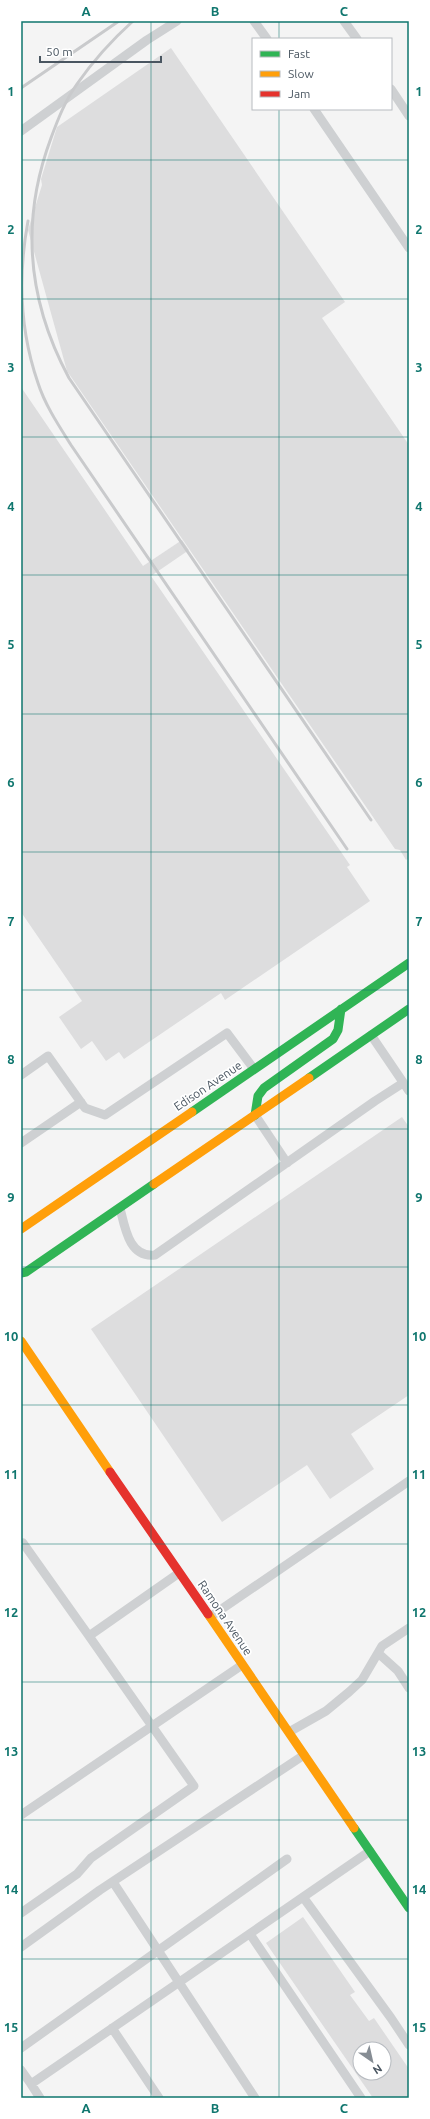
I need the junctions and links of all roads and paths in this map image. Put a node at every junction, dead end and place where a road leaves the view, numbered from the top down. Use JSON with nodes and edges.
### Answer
{"nodes":[{"id":1,"x":177,"y":21,"type":"edge"},
{"id":2,"x":254,"y":21,"type":"edge"},
{"id":3,"x":344,"y":21,"type":"edge"},
{"id":4,"x":266,"y":38,"type":"edge"},
{"id":5,"x":356,"y":38,"type":"edge"},
{"id":6,"x":392,"y":90,"type":"edge"},
{"id":7,"x":315,"y":110,"type":"edge"},
{"id":8,"x":409,"y":116,"type":"edge"},
{"id":9,"x":21,"y":131,"type":"edge"},
{"id":10,"x":409,"y":248,"type":"edge"},
{"id":11,"x":409,"y":963,"type":"edge"},
{"id":12,"x":341,"y":1009,"type":"junction"},
{"id":13,"x":408,"y":1013,"type":"edge"},
{"id":14,"x":371,"y":1035,"type":"junction"},
{"id":15,"x":254,"y":1069,"type":"junction"},
{"id":16,"x":21,"y":1075,"type":"edge"},
{"id":17,"x":404,"y":1083,"type":"junction"},
{"id":18,"x":409,"y":1091,"type":"edge"},
{"id":19,"x":81,"y":1102,"type":"junction"},
{"id":20,"x":255,"y":1115,"type":"junction"},
{"id":21,"x":21,"y":1143,"type":"edge"},
{"id":22,"x":288,"y":1163,"type":"junction"},
{"id":23,"x":120,"y":1208,"type":"junction"},
{"id":24,"x":21,"y":1229,"type":"edge"},
{"id":25,"x":21,"y":1273,"type":"edge"},
{"id":26,"x":21,"y":1341,"type":"edge"},
{"id":27,"x":409,"y":1481,"type":"edge"},
{"id":28,"x":21,"y":1544,"type":"edge"},
{"id":29,"x":179,"y":1573,"type":"junction"},
{"id":30,"x":210,"y":1617,"type":"junction"},
{"id":31,"x":409,"y":1628,"type":"edge"},
{"id":32,"x":89,"y":1636,"type":"junction"},
{"id":33,"x":378,"y":1652,"type":"junction"},
{"id":34,"x":242,"y":1665,"type":"junction"},
{"id":35,"x":409,"y":1688,"type":"edge"},
{"id":36,"x":153,"y":1725,"type":"junction"},
{"id":37,"x":289,"y":1732,"type":"junction"},
{"id":38,"x":304,"y":1755,"type":"junction"},
{"id":39,"x":21,"y":1815,"type":"edge"},
{"id":40,"x":370,"y":1851,"type":"junction"},
{"id":41,"x":287,"y":1859,"type":"dead end"},
{"id":42,"x":113,"y":1882,"type":"junction"},
{"id":43,"x":303,"y":1897,"type":"junction"},
{"id":44,"x":409,"y":1908,"type":"edge"},
{"id":45,"x":21,"y":1913,"type":"edge"},
{"id":46,"x":250,"y":1934,"type":"junction"},
{"id":47,"x":21,"y":1947,"type":"edge"},
{"id":48,"x":158,"y":1951,"type":"junction"},
{"id":49,"x":180,"y":1982,"type":"junction"},
{"id":50,"x":112,"y":2028,"type":"junction"},
{"id":51,"x":409,"y":2045,"type":"edge"},
{"id":52,"x":21,"y":2048,"type":"edge"},
{"id":53,"x":21,"y":2070,"type":"edge"},
{"id":54,"x":30,"y":2084,"type":"junction"},
{"id":55,"x":40,"y":2098,"type":"edge"},
{"id":56,"x":160,"y":2098,"type":"edge"},
{"id":57,"x":255,"y":2098,"type":"edge"},
{"id":58,"x":361,"y":2098,"type":"edge"}],
"edges":[{"from":1,"to":9,"type":"lane"},
{"from":2,"to":4,"type":"lane"},
{"from":3,"to":5,"type":"lane"},
{"from":6,"to":8,"type":"lane"},
{"from":7,"to":10,"type":"lane"},
{"from":11,"to":12,"type":"main road","name":"Edison Avenue"},
{"from":12,"to":15,"type":"main road","name":"Edison Avenue"},
{"from":12,"to":20,"type":"main road"},
{"from":13,"to":14,"type":"main road"},
{"from":14,"to":17,"type":"lane"},
{"from":14,"to":20,"type":"main road"},
{"from":15,"to":19,"type":"lane"},
{"from":15,"to":24,"type":"main road","name":"Edison Avenue"},
{"from":16,"to":19,"type":"lane"},
{"from":17,"to":18,"type":"lane"},
{"from":17,"to":22,"type":"lane"},
{"from":19,"to":21,"type":"lane"},
{"from":20,"to":22,"type":"lane"},
{"from":20,"to":23,"type":"main road"},
{"from":22,"to":23,"type":"lane"},
{"from":23,"to":25,"type":"main road"},
{"from":26,"to":29,"type":"main road","name":"Ramona Avenue"},
{"from":27,"to":30,"type":"lane"},
{"from":28,"to":32,"type":"lane"},
{"from":29,"to":30,"type":"main road","name":"Ramona Avenue"},
{"from":29,"to":32,"type":"lane"},
{"from":30,"to":34,"type":"main road","name":"Ramona Avenue"},
{"from":31,"to":33,"type":"lane"},
{"from":32,"to":36,"type":"lane"},
{"from":33,"to":35,"type":"lane"},
{"from":33,"to":37,"type":"lane"},
{"from":34,"to":36,"type":"lane"},
{"from":34,"to":37,"type":"main road","name":"Ramona Avenue"},
{"from":36,"to":39,"type":"lane"},
{"from":36,"to":45,"type":"lane"},
{"from":37,"to":38,"type":"main road","name":"Ramona Avenue"},
{"from":38,"to":40,"type":"main road","name":"Ramona Avenue"},
{"from":38,"to":42,"type":"lane"},
{"from":40,"to":43,"type":"lane"},
{"from":40,"to":44,"type":"main road","name":"Ramona Avenue"},
{"from":41,"to":48,"type":"lane"},
{"from":42,"to":47,"type":"lane"},
{"from":42,"to":48,"type":"lane"},
{"from":43,"to":46,"type":"lane"},
{"from":43,"to":51,"type":"lane"},
{"from":46,"to":49,"type":"lane"},
{"from":46,"to":58,"type":"lane"},
{"from":48,"to":49,"type":"lane"},
{"from":48,"to":52,"type":"lane"},
{"from":49,"to":50,"type":"lane"},
{"from":49,"to":57,"type":"lane"},
{"from":50,"to":54,"type":"lane"},
{"from":50,"to":56,"type":"lane"},
{"from":53,"to":54,"type":"lane"},
{"from":54,"to":55,"type":"lane"}]}
